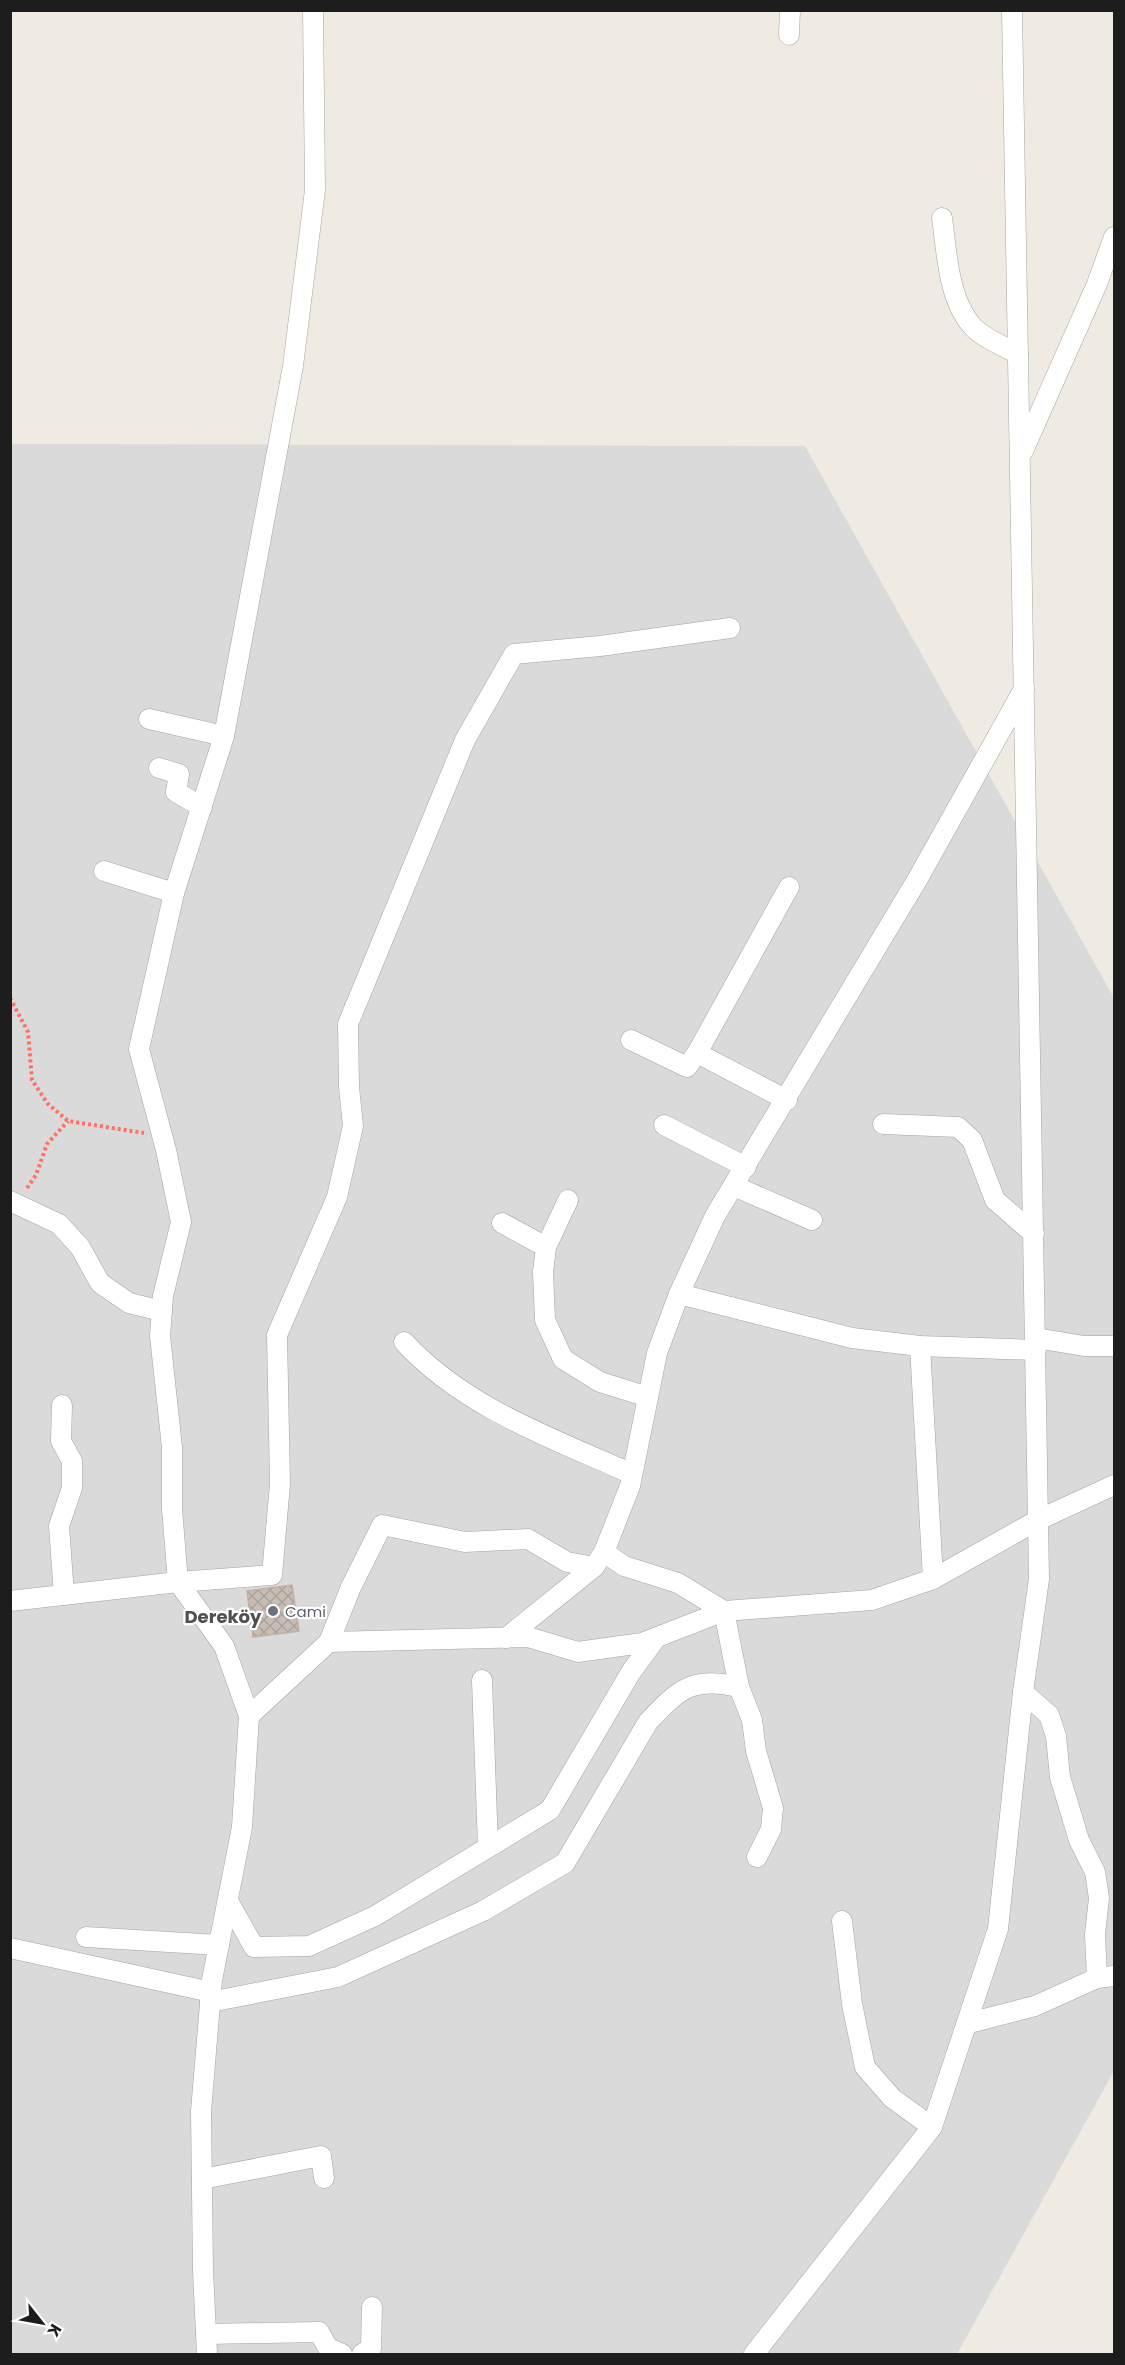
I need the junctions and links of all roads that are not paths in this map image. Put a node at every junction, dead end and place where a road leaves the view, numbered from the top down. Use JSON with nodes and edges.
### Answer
{"nodes":[{"id":1,"x":313,"y":10,"type":"edge"},
{"id":2,"x":790,"y":10,"type":"edge"},
{"id":3,"x":1012,"y":10,"type":"edge"},
{"id":4,"x":789,"y":34,"type":"dead end"},
{"id":5,"x":942,"y":218,"type":"dead end"},
{"id":6,"x":1114,"y":237,"type":"edge"},
{"id":7,"x":1018,"y":354,"type":"junction"},
{"id":8,"x":1020,"y":456,"type":"junction"},
{"id":9,"x":730,"y":628,"type":"dead end"},
{"id":10,"x":1024,"y":688,"type":"junction"},
{"id":11,"x":149,"y":719,"type":"dead end"},
{"id":12,"x":224,"y":736,"type":"junction"},
{"id":13,"x":159,"y":768,"type":"dead end"},
{"id":14,"x":202,"y":807,"type":"junction"},
{"id":15,"x":104,"y":872,"type":"dead end"},
{"id":16,"x":789,"y":887,"type":"dead end"},
{"id":17,"x":174,"y":893,"type":"junction"},
{"id":18,"x":631,"y":1040,"type":"dead end"},
{"id":19,"x":697,"y":1053,"type":"junction"},
{"id":20,"x":787,"y":1100,"type":"junction"},
{"id":21,"x":883,"y":1124,"type":"dead end"},
{"id":22,"x":664,"y":1125,"type":"dead end"},
{"id":23,"x":746,"y":1167,"type":"junction"},
{"id":24,"x":734,"y":1186,"type":"junction"},
{"id":25,"x":568,"y":1200,"type":"dead end"},
{"id":26,"x":14,"y":1202,"type":"edge"},
{"id":27,"x":812,"y":1220,"type":"dead end"},
{"id":28,"x":502,"y":1223,"type":"dead end"},
{"id":29,"x":1034,"y":1234,"type":"junction"},
{"id":30,"x":546,"y":1247,"type":"junction"},
{"id":31,"x":680,"y":1294,"type":"junction"},
{"id":32,"x":162,"y":1311,"type":"junction"},
{"id":33,"x":404,"y":1342,"type":"dead end"},
{"id":34,"x":1036,"y":1344,"type":"junction"},
{"id":35,"x":920,"y":1346,"type":"junction"},
{"id":36,"x":1114,"y":1346,"type":"edge"},
{"id":37,"x":648,"y":1396,"type":"junction"},
{"id":38,"x":62,"y":1405,"type":"dead end"},
{"id":39,"x":632,"y":1474,"type":"junction"},
{"id":40,"x":1114,"y":1485,"type":"edge"},
{"id":41,"x":1038,"y":1520,"type":"junction"},
{"id":42,"x":599,"y":1560,"type":"junction"},
{"id":43,"x":933,"y":1579,"type":"junction"},
{"id":44,"x":178,"y":1582,"type":"junction"},
{"id":45,"x":64,"y":1595,"type":"junction"},
{"id":46,"x":10,"y":1601,"type":"edge"},
{"id":47,"x":724,"y":1611,"type":"junction"},
{"id":48,"x":506,"y":1638,"type":"junction"},
{"id":49,"x":656,"y":1638,"type":"junction"},
{"id":50,"x":329,"y":1642,"type":"junction"},
{"id":51,"x":483,"y":1680,"type":"dead end"},
{"id":52,"x":739,"y":1687,"type":"junction"},
{"id":53,"x":1023,"y":1692,"type":"junction"},
{"id":54,"x":249,"y":1716,"type":"junction"},
{"id":55,"x":488,"y":1846,"type":"junction"},
{"id":56,"x":757,"y":1857,"type":"dead end"},
{"id":57,"x":228,"y":1901,"type":"junction"},
{"id":58,"x":842,"y":1921,"type":"dead end"},
{"id":59,"x":86,"y":1937,"type":"dead end"},
{"id":60,"x":219,"y":1944,"type":"junction"},
{"id":61,"x":10,"y":1948,"type":"edge"},
{"id":62,"x":1106,"y":1977,"type":"edge"},
{"id":63,"x":210,"y":1997,"type":"junction"},
{"id":64,"x":969,"y":2023,"type":"junction"},
{"id":65,"x":932,"y":2127,"type":"junction"},
{"id":66,"x":324,"y":2178,"type":"dead end"},
{"id":67,"x":202,"y":2179,"type":"junction"},
{"id":68,"x":372,"y":2307,"type":"dead end"},
{"id":69,"x":206,"y":2334,"type":"junction"},
{"id":70,"x":207,"y":2355,"type":"edge"},
{"id":71,"x":342,"y":2355,"type":"edge"},
{"id":72,"x":362,"y":2355,"type":"edge"},
{"id":73,"x":754,"y":2355,"type":"edge"}],
"edges":[{"from":1,"to":12,"type":"street"},
{"from":2,"to":4,"type":"street"},
{"from":3,"to":7,"type":"street"},
{"from":5,"to":7,"type":"street"},
{"from":6,"to":8,"type":"street"},
{"from":7,"to":8,"type":"street"},
{"from":8,"to":10,"type":"street"},
{"from":9,"to":44,"type":"street"},
{"from":10,"to":20,"type":"street"},
{"from":10,"to":29,"type":"street"},
{"from":11,"to":12,"type":"street"},
{"from":12,"to":14,"type":"street"},
{"from":13,"to":14,"type":"street"},
{"from":14,"to":17,"type":"street"},
{"from":15,"to":17,"type":"street"},
{"from":16,"to":19,"type":"street"},
{"from":17,"to":32,"type":"street"},
{"from":18,"to":19,"type":"street"},
{"from":19,"to":20,"type":"street"},
{"from":20,"to":23,"type":"street"},
{"from":21,"to":29,"type":"street"},
{"from":22,"to":23,"type":"street"},
{"from":23,"to":24,"type":"street"},
{"from":24,"to":27,"type":"street"},
{"from":24,"to":31,"type":"street"},
{"from":25,"to":30,"type":"street"},
{"from":26,"to":32,"type":"street"},
{"from":28,"to":30,"type":"street"},
{"from":29,"to":34,"type":"street"},
{"from":30,"to":37,"type":"street"},
{"from":31,"to":35,"type":"street"},
{"from":31,"to":37,"type":"street"},
{"from":32,"to":44,"type":"street"},
{"from":33,"to":39,"type":"street"},
{"from":34,"to":35,"type":"street"},
{"from":34,"to":36,"type":"street"},
{"from":34,"to":41,"type":"street"},
{"from":35,"to":43,"type":"street"},
{"from":37,"to":39,"type":"street"},
{"from":38,"to":45,"type":"street"},
{"from":39,"to":42,"type":"street"},
{"from":40,"to":41,"type":"street"},
{"from":41,"to":43,"type":"street"},
{"from":41,"to":53,"type":"street"},
{"from":42,"to":47,"type":"street"},
{"from":42,"to":48,"type":"street"},
{"from":42,"to":50,"type":"street"},
{"from":43,"to":47,"type":"street"},
{"from":44,"to":45,"type":"street"},
{"from":44,"to":54,"type":"street"},
{"from":45,"to":46,"type":"street"},
{"from":47,"to":49,"type":"street"},
{"from":47,"to":52,"type":"street"},
{"from":48,"to":49,"type":"street"},
{"from":48,"to":50,"type":"street"},
{"from":49,"to":55,"type":"street"},
{"from":50,"to":54,"type":"street"},
{"from":51,"to":55,"type":"street"},
{"from":52,"to":56,"type":"street"},
{"from":52,"to":63,"type":"street"},
{"from":53,"to":62,"type":"street"},
{"from":53,"to":64,"type":"street"},
{"from":54,"to":57,"type":"street"},
{"from":55,"to":57,"type":"street"},
{"from":57,"to":60,"type":"street"},
{"from":58,"to":65,"type":"street"},
{"from":59,"to":60,"type":"street"},
{"from":60,"to":63,"type":"street"},
{"from":61,"to":63,"type":"street"},
{"from":62,"to":64,"type":"street"},
{"from":63,"to":67,"type":"street"},
{"from":64,"to":65,"type":"street"},
{"from":65,"to":73,"type":"street"},
{"from":66,"to":67,"type":"street"},
{"from":67,"to":69,"type":"street"},
{"from":68,"to":72,"type":"street"},
{"from":69,"to":70,"type":"street"},
{"from":69,"to":71,"type":"street"}]}
